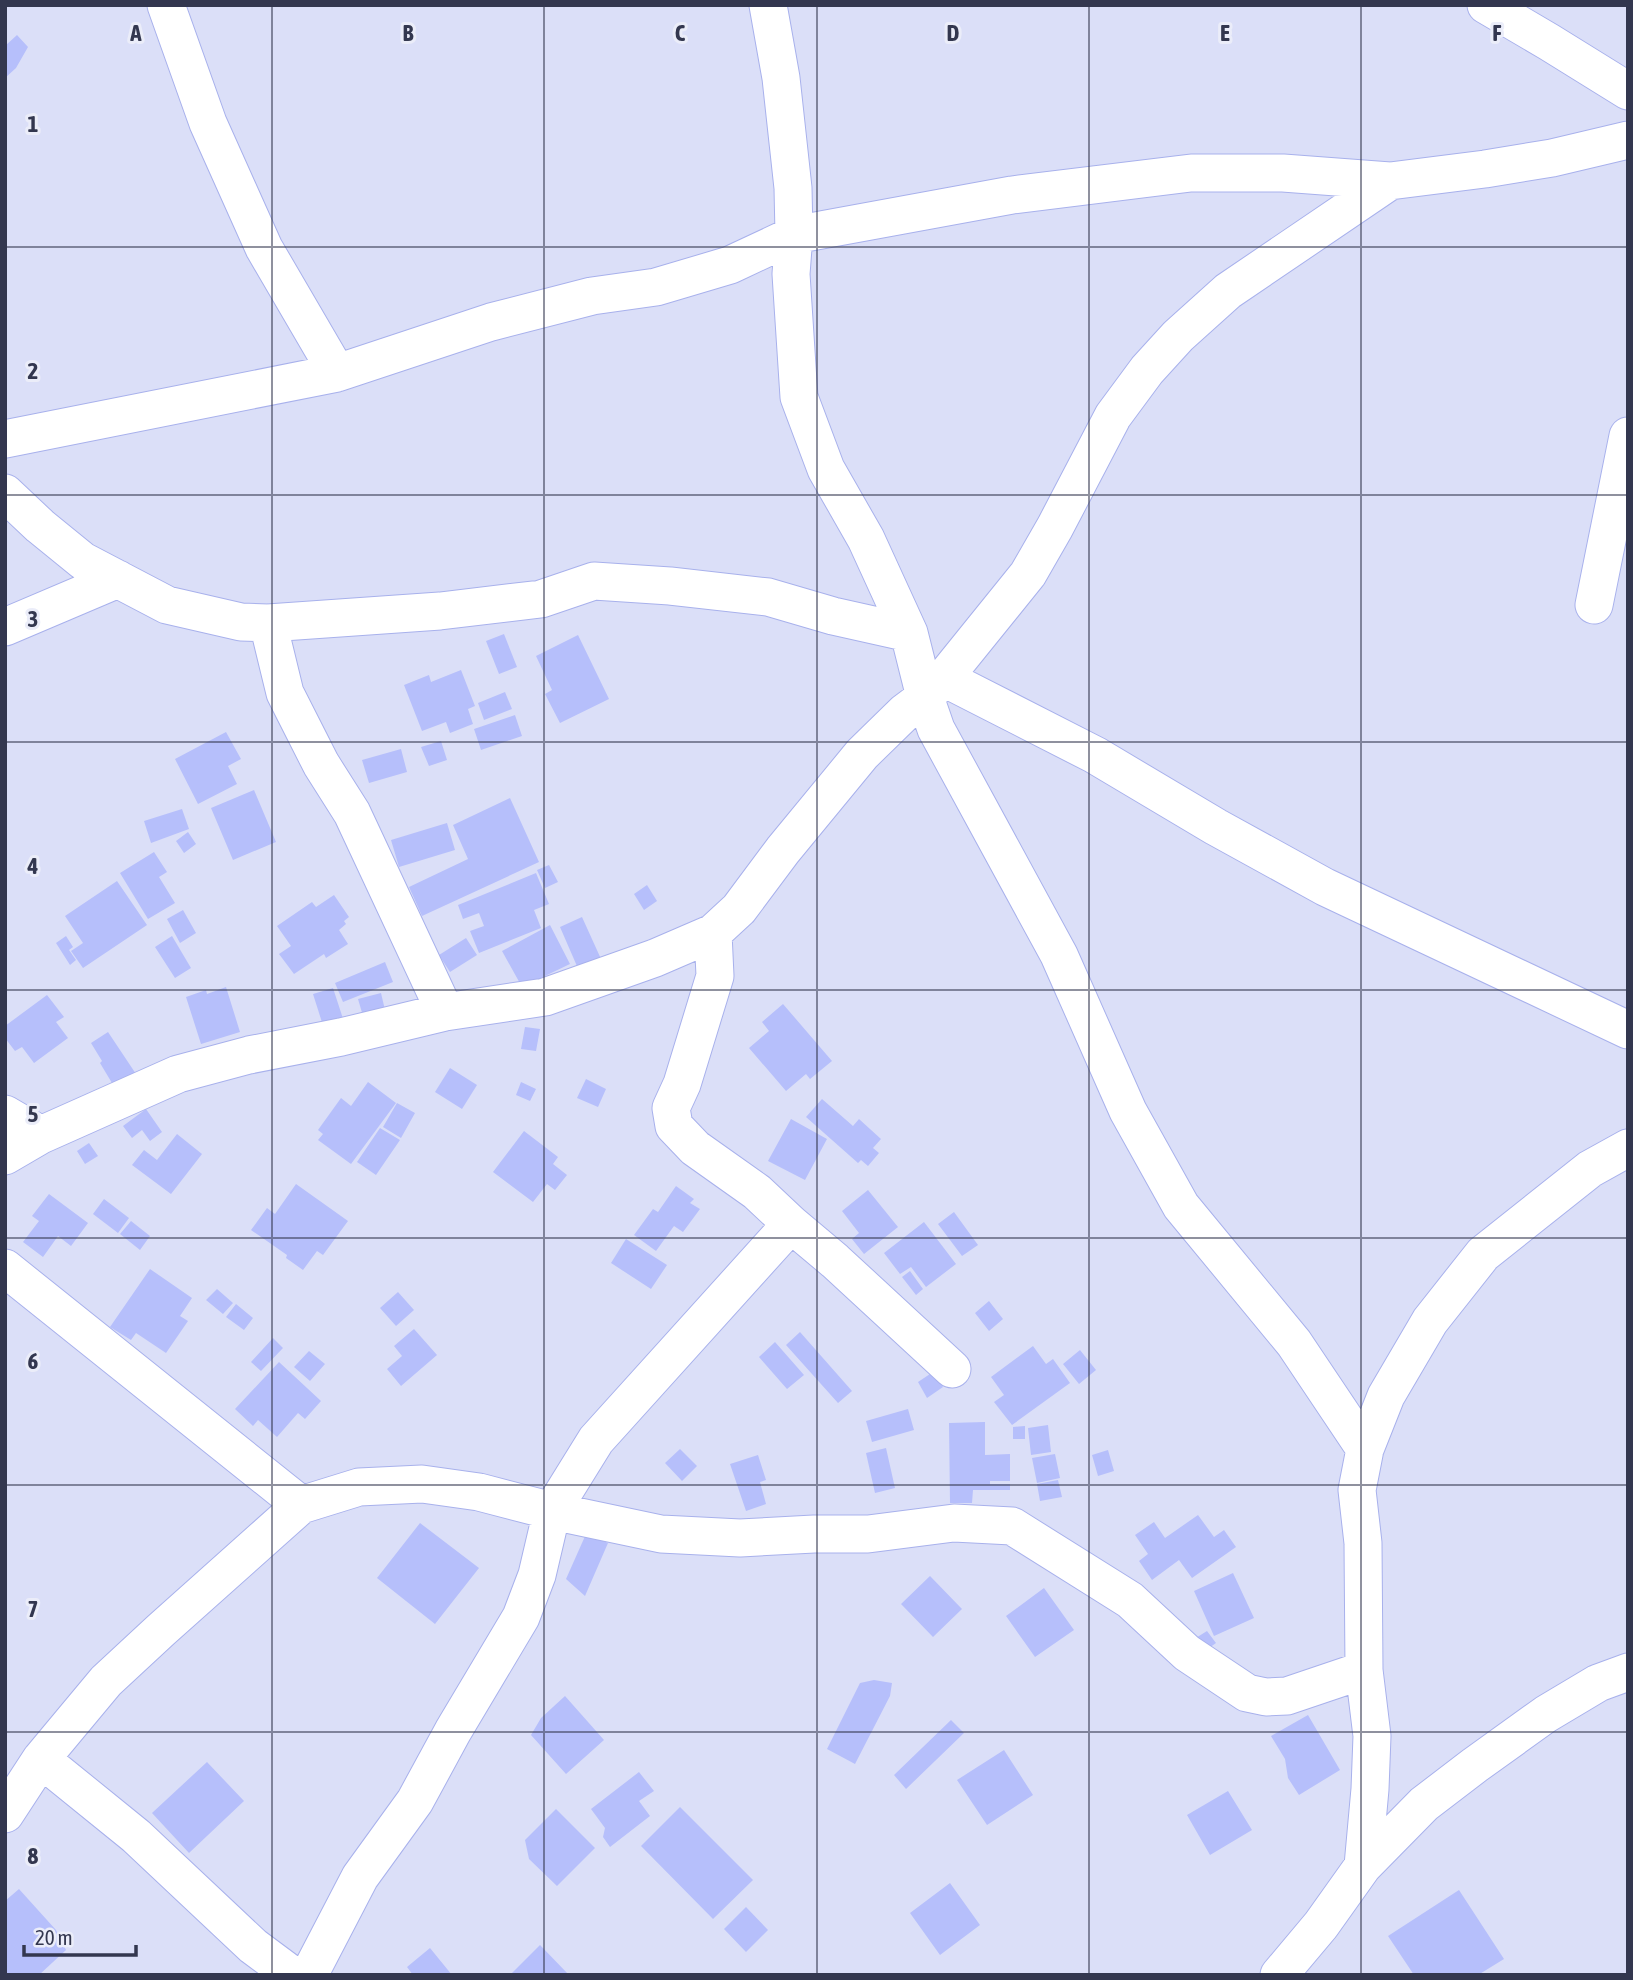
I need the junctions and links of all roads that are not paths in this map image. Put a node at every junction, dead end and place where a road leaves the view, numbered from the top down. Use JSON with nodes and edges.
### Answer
{"nodes":[{"id":1,"x":166,"y":5,"type":"edge"},
{"id":2,"x":768,"y":5,"type":"edge"},
{"id":3,"x":1486,"y":5,"type":"edge"},
{"id":4,"x":1628,"y":91,"type":"edge"},
{"id":5,"x":1628,"y":140,"type":"edge"},
{"id":6,"x":1390,"y":181,"type":"junction"},
{"id":7,"x":794,"y":236,"type":"junction"},
{"id":8,"x":337,"y":373,"type":"junction"},
{"id":9,"x":1628,"y":436,"type":"edge"},
{"id":10,"x":5,"y":439,"type":"edge"},
{"id":11,"x":5,"y":493,"type":"edge"},
{"id":12,"x":118,"y":579,"type":"junction"},
{"id":13,"x":1594,"y":605,"type":"dead end"},
{"id":14,"x":268,"y":623,"type":"junction"},
{"id":15,"x":5,"y":627,"type":"edge"},
{"id":16,"x":909,"y":633,"type":"junction"},
{"id":17,"x":934,"y":687,"type":"junction"},
{"id":18,"x":713,"y":933,"type":"junction"},
{"id":19,"x":445,"y":1012,"type":"junction"},
{"id":20,"x":1628,"y":1030,"type":"edge"},
{"id":21,"x":5,"y":1114,"type":"edge"},
{"id":22,"x":41,"y":1135,"type":"junction"},
{"id":23,"x":1628,"y":1148,"type":"edge"},
{"id":24,"x":5,"y":1156,"type":"edge"},
{"id":25,"x":791,"y":1224,"type":"junction"},
{"id":26,"x":5,"y":1268,"type":"edge"},
{"id":27,"x":952,"y":1369,"type":"dead end"},
{"id":28,"x":1365,"y":1449,"type":"junction"},
{"id":29,"x":301,"y":1505,"type":"junction"},
{"id":30,"x":552,"y":1511,"type":"junction"},
{"id":31,"x":1364,"y":1670,"type":"junction"},
{"id":32,"x":1628,"y":1672,"type":"edge"},
{"id":33,"x":41,"y":1759,"type":"junction"},
{"id":34,"x":5,"y":1814,"type":"edge"},
{"id":35,"x":1363,"y":1866,"type":"junction"},
{"id":36,"x":292,"y":1975,"type":"edge"},
{"id":37,"x":309,"y":1975,"type":"edge"},
{"id":38,"x":1279,"y":1975,"type":"edge"}],
"edges":[{"from":1,"to":8,"type":"street"},
{"from":2,"to":7,"type":"street"},
{"from":3,"to":4,"type":"street"},
{"from":5,"to":6,"type":"street"},
{"from":6,"to":7,"type":"street"},
{"from":6,"to":17,"type":"street"},
{"from":7,"to":8,"type":"street"},
{"from":7,"to":16,"type":"street"},
{"from":8,"to":10,"type":"street"},
{"from":9,"to":13,"type":"street"},
{"from":11,"to":12,"type":"street"},
{"from":12,"to":14,"type":"street"},
{"from":12,"to":15,"type":"street"},
{"from":14,"to":16,"type":"street"},
{"from":14,"to":19,"type":"street"},
{"from":16,"to":17,"type":"street"},
{"from":17,"to":18,"type":"street"},
{"from":17,"to":20,"type":"street"},
{"from":17,"to":28,"type":"street"},
{"from":18,"to":19,"type":"street"},
{"from":18,"to":25,"type":"street"},
{"from":19,"to":22,"type":"street"},
{"from":21,"to":22,"type":"street"},
{"from":22,"to":24,"type":"street"},
{"from":23,"to":28,"type":"street"},
{"from":25,"to":27,"type":"street"},
{"from":25,"to":30,"type":"street"},
{"from":26,"to":29,"type":"street"},
{"from":28,"to":31,"type":"street"},
{"from":29,"to":30,"type":"street"},
{"from":29,"to":33,"type":"street"},
{"from":30,"to":31,"type":"street"},
{"from":30,"to":37,"type":"street"},
{"from":31,"to":35,"type":"street"},
{"from":32,"to":35,"type":"street"},
{"from":33,"to":34,"type":"street"},
{"from":33,"to":36,"type":"street"},
{"from":35,"to":38,"type":"street"}]}
